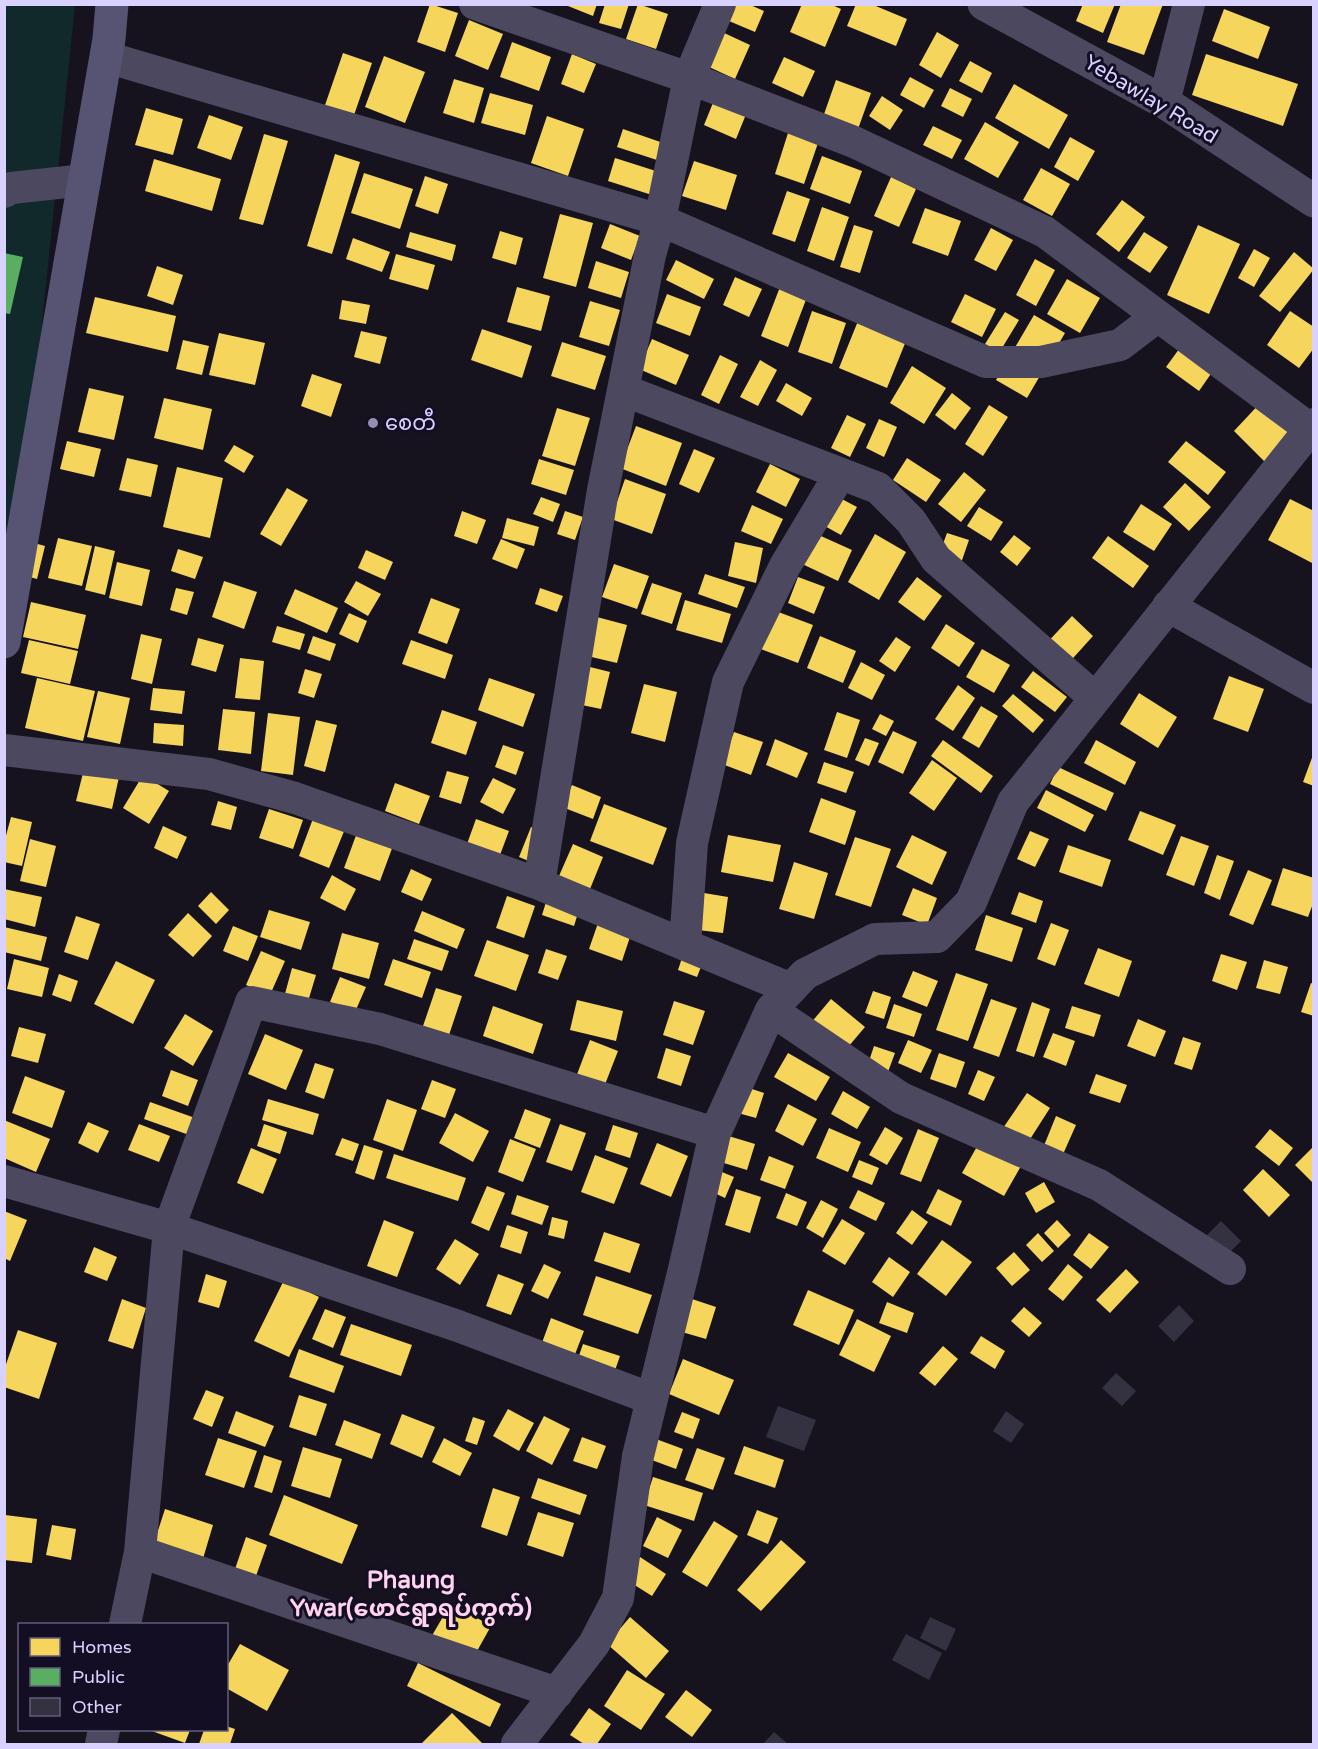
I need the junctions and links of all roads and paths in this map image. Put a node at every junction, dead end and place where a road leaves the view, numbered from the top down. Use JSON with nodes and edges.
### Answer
{"nodes":[{"id":1,"x":112,"y":4,"type":"edge"},
{"id":2,"x":475,"y":4,"type":"edge"},
{"id":3,"x":720,"y":4,"type":"edge"},
{"id":4,"x":984,"y":4,"type":"edge"},
{"id":5,"x":1189,"y":4,"type":"edge"},
{"id":6,"x":106,"y":57,"type":"junction"},
{"id":7,"x":689,"y":78,"type":"junction"},
{"id":8,"x":1164,"y":102,"type":"junction"},
{"id":9,"x":85,"y":180,"type":"junction"},
{"id":10,"x":4,"y":192,"type":"edge"},
{"id":11,"x":1314,"y":201,"type":"edge"},
{"id":12,"x":660,"y":220,"type":"junction"},
{"id":13,"x":1158,"y":316,"type":"junction"},
{"id":14,"x":623,"y":390,"type":"junction"},
{"id":15,"x":1312,"y":427,"type":"edge"},
{"id":16,"x":840,"y":474,"type":"junction"},
{"id":17,"x":1168,"y":606,"type":"junction"},
{"id":18,"x":4,"y":642,"type":"edge"},
{"id":19,"x":1314,"y":687,"type":"edge"},
{"id":20,"x":1095,"y":698,"type":"junction"},
{"id":21,"x":4,"y":750,"type":"edge"},
{"id":22,"x":539,"y":884,"type":"junction"},
{"id":23,"x":685,"y":945,"type":"junction"},
{"id":24,"x":781,"y":999,"type":"junction"},
{"id":25,"x":715,"y":1133,"type":"junction"},
{"id":26,"x":4,"y":1181,"type":"edge"},
{"id":27,"x":169,"y":1228,"type":"junction"},
{"id":28,"x":1230,"y":1269,"type":"dead end"},
{"id":29,"x":652,"y":1399,"type":"junction"},
{"id":30,"x":140,"y":1552,"type":"junction"},
{"id":31,"x":125,"y":1623,"type":"edge"},
{"id":32,"x":557,"y":1693,"type":"junction"},
{"id":33,"x":517,"y":1744,"type":"edge"}],
"edges":[{"from":1,"to":6,"type":"main road"},
{"from":2,"to":7,"type":"street"},
{"from":3,"to":7,"type":"street"},
{"from":4,"to":8,"type":"street","name":"Yebawlay Road"},
{"from":5,"to":8,"type":"street"},
{"from":6,"to":9,"type":"main road"},
{"from":6,"to":12,"type":"street"},
{"from":7,"to":12,"type":"street"},
{"from":7,"to":13,"type":"street"},
{"from":8,"to":11,"type":"street","name":"Yebawlay Road"},
{"from":9,"to":10,"type":"street"},
{"from":9,"to":18,"type":"main road"},
{"from":12,"to":13,"type":"street"},
{"from":12,"to":14,"type":"street"},
{"from":13,"to":15,"type":"street"},
{"from":14,"to":16,"type":"street"},
{"from":14,"to":22,"type":"street"},
{"from":15,"to":17,"type":"street"},
{"from":16,"to":20,"type":"street"},
{"from":16,"to":23,"type":"street"},
{"from":17,"to":19,"type":"street"},
{"from":17,"to":20,"type":"street"},
{"from":20,"to":24,"type":"street"},
{"from":21,"to":22,"type":"street"},
{"from":22,"to":23,"type":"street"},
{"from":23,"to":24,"type":"street"},
{"from":24,"to":25,"type":"street"},
{"from":24,"to":28,"type":"street"},
{"from":25,"to":27,"type":"street"},
{"from":25,"to":29,"type":"street"},
{"from":26,"to":27,"type":"street"},
{"from":27,"to":29,"type":"street"},
{"from":27,"to":30,"type":"street"},
{"from":29,"to":32,"type":"street"},
{"from":30,"to":31,"type":"street"},
{"from":30,"to":32,"type":"street"},
{"from":32,"to":33,"type":"street"}]}
